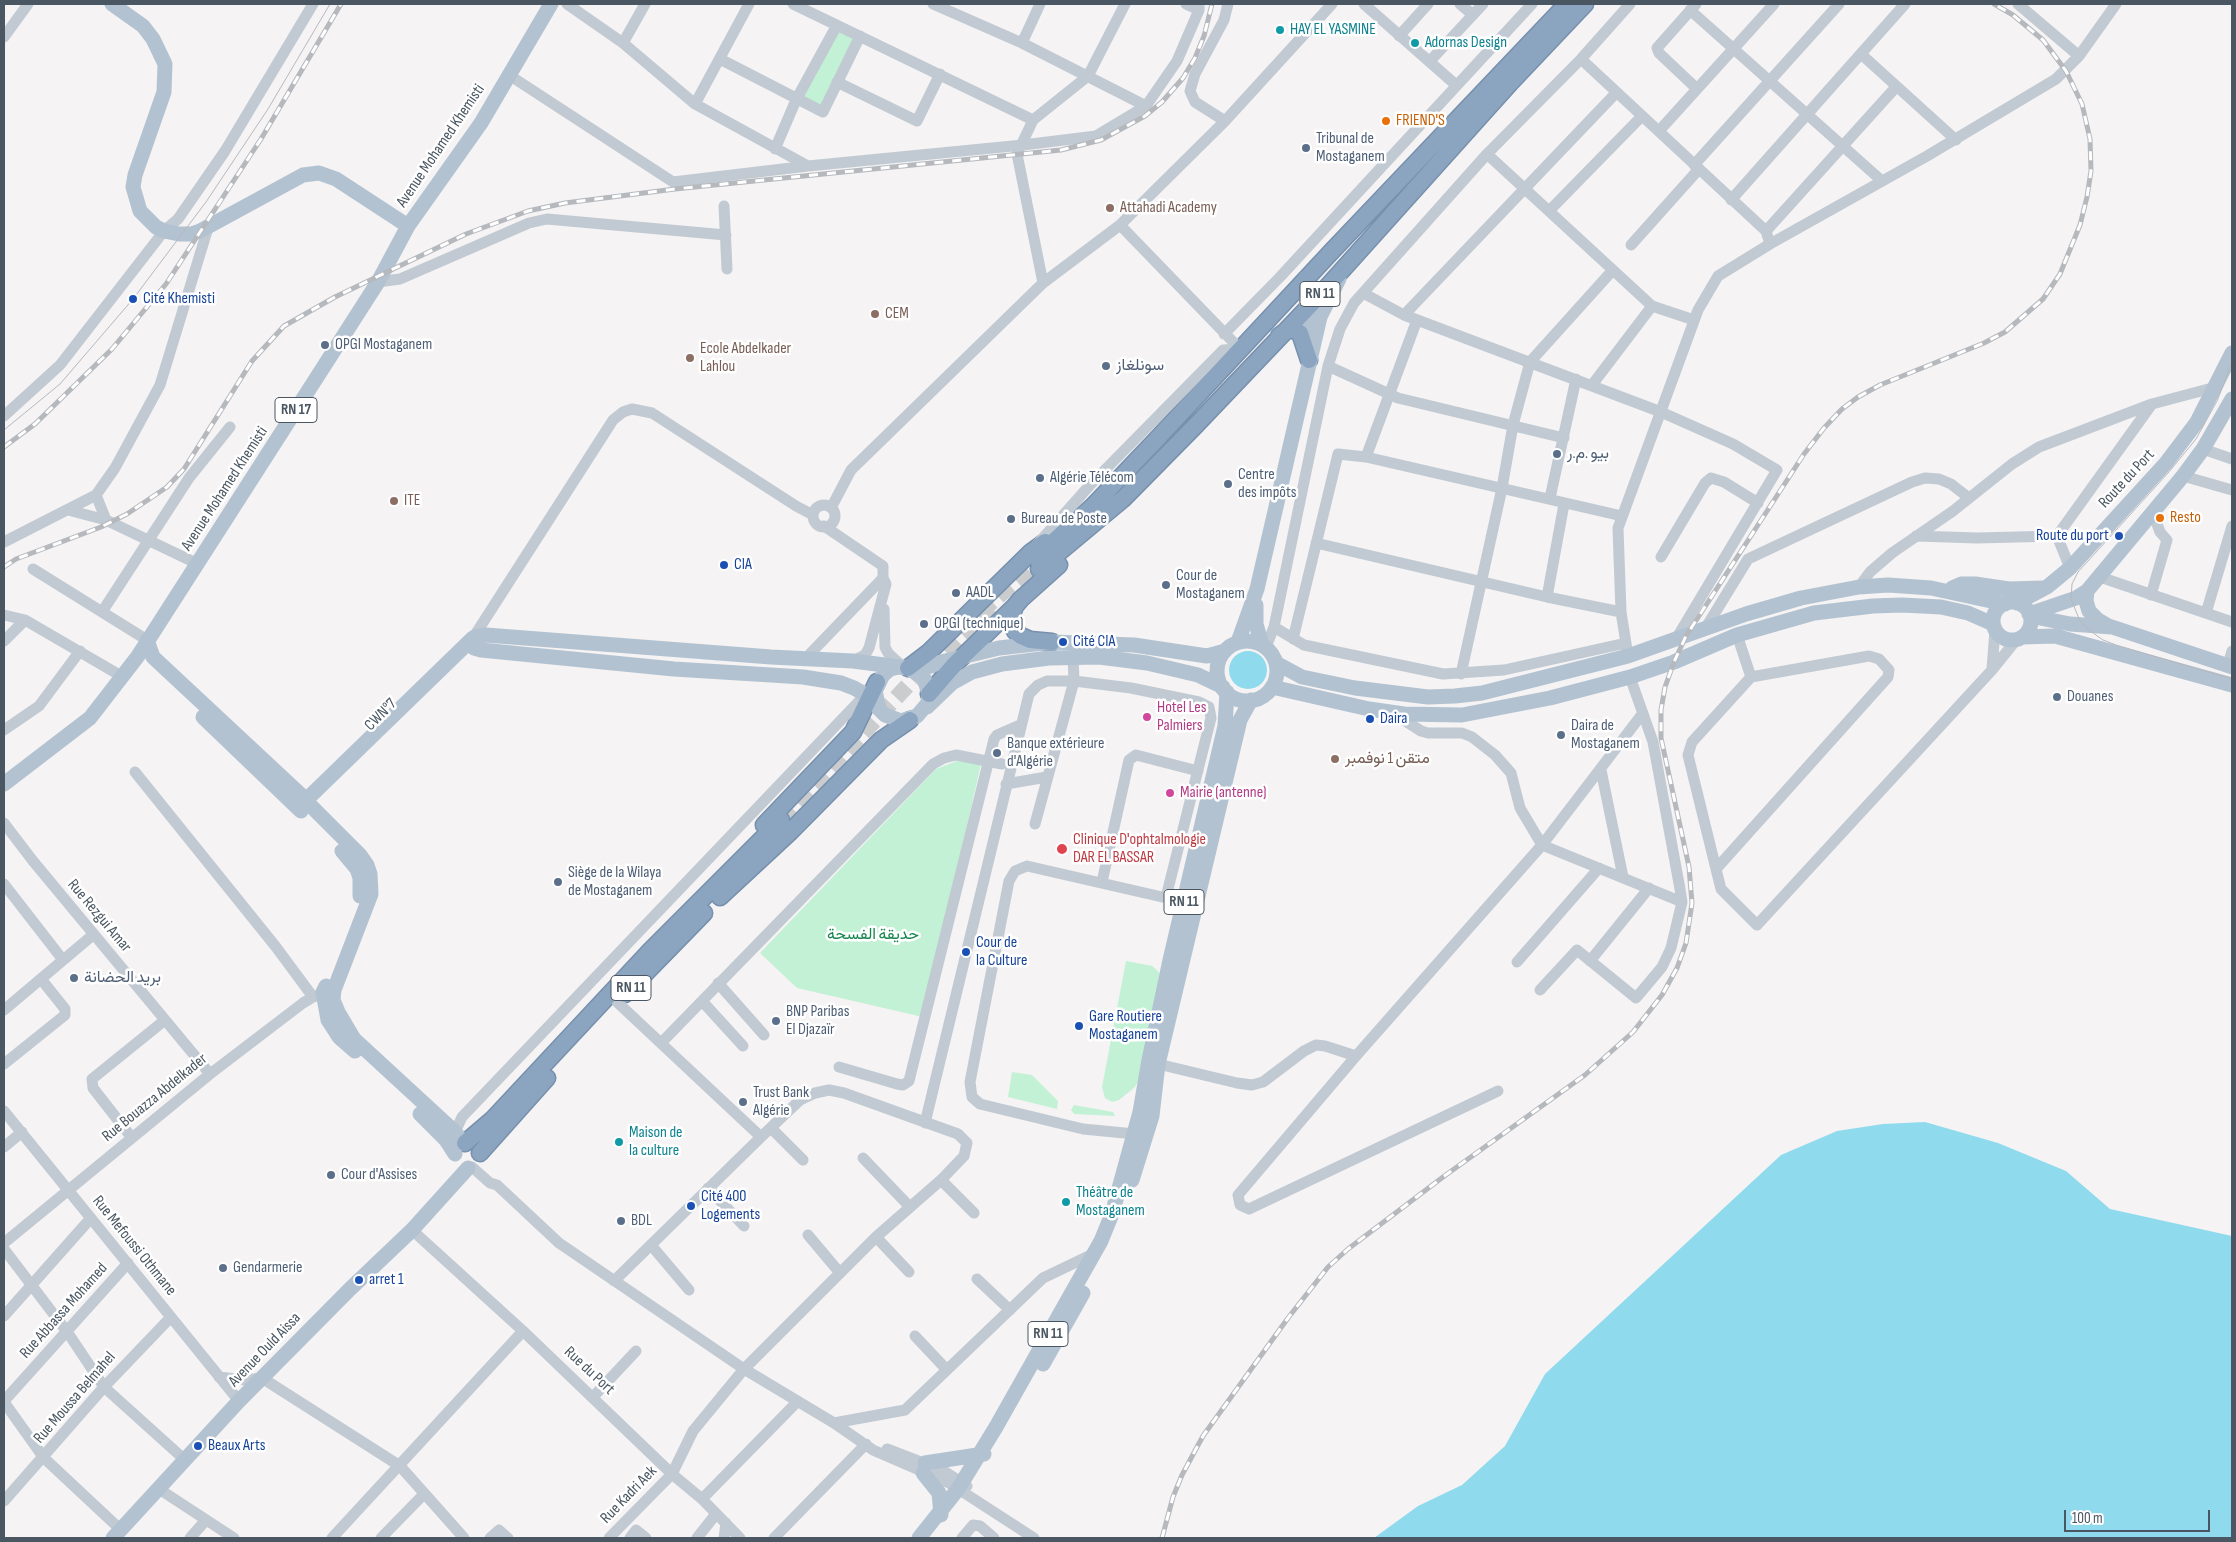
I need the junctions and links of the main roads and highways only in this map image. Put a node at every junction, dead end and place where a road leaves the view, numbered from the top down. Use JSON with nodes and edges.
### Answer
{"nodes":[{"id":1,"x":112,"y":4,"type":"edge"},
{"id":2,"x":551,"y":4,"type":"edge"},
{"id":3,"x":1567,"y":4,"type":"edge"},
{"id":4,"x":1585,"y":4,"type":"edge"},
{"id":5,"x":408,"y":226,"type":"junction"},
{"id":6,"x":1350,"y":262,"type":"junction"},
{"id":7,"x":1306,"y":278,"type":"junction"},
{"id":8,"x":1307,"y":307,"type":"junction"},
{"id":9,"x":1277,"y":337,"type":"junction"},
{"id":10,"x":2232,"y":352,"type":"edge"},
{"id":11,"x":1309,"y":360,"type":"junction"},
{"id":12,"x":2232,"y":399,"type":"edge"},
{"id":13,"x":1123,"y":499,"type":"junction"},
{"id":14,"x":1035,"y":562,"type":"junction"},
{"id":15,"x":2000,"y":588,"type":"junction"},
{"id":16,"x":2047,"y":588,"type":"junction"},
{"id":17,"x":1257,"y":589,"type":"junction"},
{"id":18,"x":1946,"y":590,"type":"junction"},
{"id":19,"x":2086,"y":591,"type":"junction"},
{"id":20,"x":2011,"y":603,"type":"junction"},
{"id":21,"x":1015,"y":606,"type":"junction"},
{"id":22,"x":2030,"y":615,"type":"junction"},
{"id":23,"x":1994,"y":627,"type":"junction"},
{"id":24,"x":2112,"y":627,"type":"junction"},
{"id":25,"x":2020,"y":638,"type":"junction"},
{"id":26,"x":147,"y":640,"type":"junction"},
{"id":27,"x":1052,"y":642,"type":"junction"},
{"id":28,"x":1238,"y":642,"type":"junction"},
{"id":29,"x":478,"y":645,"type":"junction"},
{"id":30,"x":1264,"y":646,"type":"junction"},
{"id":31,"x":1225,"y":651,"type":"junction"},
{"id":32,"x":138,"y":656,"type":"junction"},
{"id":33,"x":963,"y":656,"type":"junction"},
{"id":34,"x":2231,"y":661,"type":"edge"},
{"id":35,"x":1276,"y":663,"type":"junction"},
{"id":36,"x":907,"y":668,"type":"junction"},
{"id":37,"x":2232,"y":685,"type":"edge"},
{"id":38,"x":1272,"y":687,"type":"junction"},
{"id":39,"x":1225,"y":690,"type":"junction"},
{"id":40,"x":872,"y":693,"type":"junction"},
{"id":41,"x":929,"y":694,"type":"junction"},
{"id":42,"x":1251,"y":700,"type":"junction"},
{"id":43,"x":924,"y":710,"type":"junction"},
{"id":44,"x":910,"y":720,"type":"junction"},
{"id":45,"x":4,"y":784,"type":"edge"},
{"id":46,"x":307,"y":808,"type":"junction"},
{"id":47,"x":782,"y":822,"type":"tunnel mouth"},
{"id":48,"x":706,"y":903,"type":"junction"},
{"id":49,"x":323,"y":993,"type":"junction"},
{"id":50,"x":466,"y":1154,"type":"junction"},
{"id":51,"x":984,"y":1454,"type":"junction"},
{"id":52,"x":941,"y":1519,"type":"junction"},
{"id":53,"x":117,"y":1534,"type":"edge"},
{"id":54,"x":919,"y":1538,"type":"edge"},
{"id":55,"x":930,"y":1538,"type":"edge"}],
"edges":[{"from":1,"to":5,"type":"main road"},
{"from":2,"to":5,"type":"main road","name":"Avenue Mohamed Khemisti","number":"RN 17"},
{"from":3,"to":7,"type":"highway","number":"RN 11"},
{"from":4,"to":6,"type":"highway","number":"RN 11"},
{"from":5,"to":26,"type":"main road","name":"Avenue Mohamed Khemisti","number":"RN 17"},
{"from":6,"to":8,"type":"highway","number":"RN 11"},
{"from":6,"to":11,"type":"main road"},
{"from":7,"to":8,"type":"main road"},
{"from":7,"to":14,"type":"highway","number":"RN 11"},
{"from":8,"to":9,"type":"highway","number":"RN 11"},
{"from":8,"to":11,"type":"main road"},
{"from":9,"to":11,"type":"highway"},
{"from":9,"to":13,"type":"highway","number":"RN 11"},
{"from":10,"to":16,"type":"main road","name":"Route du Port"},
{"from":11,"to":17,"type":"main road"},
{"from":12,"to":19,"type":"main road"},
{"from":13,"to":14,"type":"highway","number":"RN 11"},
{"from":13,"to":21,"type":"highway"},
{"from":14,"to":36,"type":"highway"},
{"from":15,"to":16,"type":"main road"},
{"from":15,"to":18,"type":"main road"},
{"from":15,"to":20,"type":"main road"},
{"from":16,"to":20,"type":"main road","name":"Route du Port"},
{"from":17,"to":28,"type":"main road"},
{"from":17,"to":30,"type":"main road"},
{"from":18,"to":20,"type":"main road"},
{"from":18,"to":35,"type":"main road"},
{"from":19,"to":22,"type":"main road"},
{"from":19,"to":24,"type":"main road"},
{"from":20,"to":22,"type":"main road"},
{"from":20,"to":23,"type":"main road"},
{"from":21,"to":27,"type":"highway"},
{"from":21,"to":33,"type":"highway"},
{"from":22,"to":24,"type":"main road"},
{"from":22,"to":25,"type":"main road"},
{"from":23,"to":25,"type":"main road"},
{"from":23,"to":38,"type":"main road"},
{"from":24,"to":34,"type":"main road"},
{"from":25,"to":37,"type":"main road"},
{"from":26,"to":32,"type":"main road","name":"Avenue Mohamed Khemisti","number":"RN 17"},
{"from":26,"to":46,"type":"main road"},
{"from":27,"to":31,"type":"main road"},
{"from":27,"to":33,"type":"main road"},
{"from":28,"to":30,"type":"main road"},
{"from":28,"to":31,"type":"main road"},
{"from":29,"to":36,"type":"main road"},
{"from":29,"to":40,"type":"main road"},
{"from":29,"to":46,"type":"main road","name":"CWN°7"},
{"from":30,"to":35,"type":"main road"},
{"from":31,"to":39,"type":"main road"},
{"from":32,"to":45,"type":"main road","name":"Avenue Mohamed Khemisti","number":"RN 17"},
{"from":32,"to":46,"type":"main road"},
{"from":33,"to":36,"type":"main road"},
{"from":33,"to":41,"type":"highway"},
{"from":35,"to":38,"type":"main road"},
{"from":36,"to":40,"type":"main road"},
{"from":36,"to":41,"type":"main road"},
{"from":38,"to":42,"type":"main road"},
{"from":39,"to":42,"type":"main road"},
{"from":39,"to":43,"type":"main road"},
{"from":39,"to":51,"type":"main road","number":"RN 11"},
{"from":40,"to":44,"type":"main road"},
{"from":40,"to":48,"type":"highway"},
{"from":41,"to":43,"type":"main road"},
{"from":42,"to":51,"type":"main road","number":"RN 11"},
{"from":43,"to":44,"type":"main road"},
{"from":44,"to":48,"type":"highway"},
{"from":46,"to":49,"type":"main road"},
{"from":47,"to":48,"type":"highway","number":"RN 11"},
{"from":48,"to":50,"type":"highway","number":"RN 11"},
{"from":48,"to":50,"type":"highway","number":"RN 11"},
{"from":49,"to":50,"type":"main road"},
{"from":49,"to":50,"type":"main road"},
{"from":50,"to":53,"type":"main road","name":"Avenue Ould Aissa"},
{"from":51,"to":52,"type":"main road","number":"RN 11"},
{"from":51,"to":52,"type":"main road"},
{"from":52,"to":54,"type":"main road","number":"RN 11"},
{"from":52,"to":55,"type":"main road","number":"RN 11"}]}
